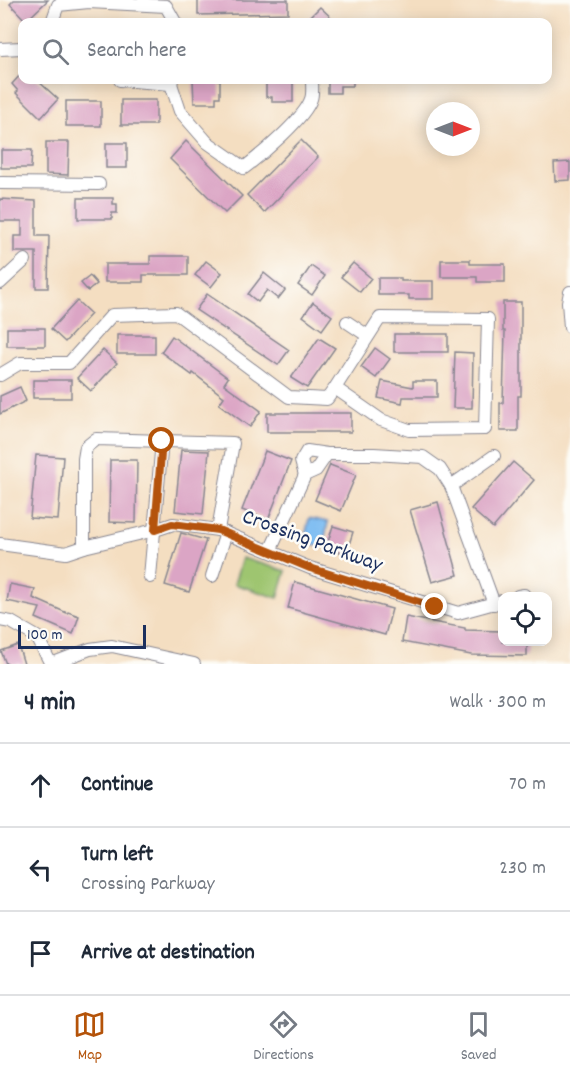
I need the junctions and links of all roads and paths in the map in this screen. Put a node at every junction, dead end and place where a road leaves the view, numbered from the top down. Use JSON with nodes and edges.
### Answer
{"nodes":[{"id":1,"x":53,"y":18,"type":"edge"},
{"id":2,"x":173,"y":18,"type":"edge"},
{"id":3,"x":18,"y":48,"type":"edge"},
{"id":4,"x":0,"y":49,"type":"edge"},
{"id":5,"x":173,"y":84,"type":"edge"},
{"id":6,"x":312,"y":84,"type":"edge"},
{"id":7,"x":0,"y":183,"type":"edge"},
{"id":8,"x":99,"y":184,"type":"dead end"},
{"id":9,"x":25,"y":260,"type":"dead end"},
{"id":10,"x":0,"y":283,"type":"edge"},
{"id":11,"x":570,"y":292,"type":"edge"},
{"id":12,"x":347,"y":322,"type":"dead end"},
{"id":13,"x":570,"y":327,"type":"edge"},
{"id":14,"x":368,"y":336,"type":"junction"},
{"id":15,"x":0,"y":375,"type":"edge"},
{"id":16,"x":335,"y":388,"type":"junction"},
{"id":17,"x":162,"y":441,"type":"junction"},
{"id":18,"x":327,"y":454,"type":"junction"},
{"id":19,"x":494,"y":456,"type":"dead end"},
{"id":20,"x":305,"y":475,"type":"junction"},
{"id":21,"x":451,"y":486,"type":"junction"},
{"id":22,"x":155,"y":530,"type":"junction"},
{"id":23,"x":222,"y":531,"type":"junction"},
{"id":24,"x":0,"y":544,"type":"edge"},
{"id":25,"x":84,"y":547,"type":"junction"},
{"id":26,"x":270,"y":551,"type":"junction"},
{"id":27,"x":212,"y":576,"type":"dead end"},
{"id":28,"x":150,"y":577,"type":"dead end"},
{"id":29,"x":498,"y":603,"type":"edge"},
{"id":30,"x":0,"y":620,"type":"edge"},
{"id":31,"x":51,"y":664,"type":"edge"},
{"id":32,"x":194,"y":664,"type":"edge"}],
"edges":[{"from":1,"to":2,"type":"street"},
{"from":3,"to":4,"type":"street"},
{"from":5,"to":6,"type":"street"},
{"from":7,"to":8,"type":"street"},
{"from":9,"to":10,"type":"street"},
{"from":11,"to":13,"type":"street"},
{"from":12,"to":14,"type":"street"},
{"from":14,"to":16,"type":"street"},
{"from":14,"to":16,"type":"street"},
{"from":15,"to":16,"type":"street"},
{"from":17,"to":22,"type":"street"},
{"from":17,"to":23,"type":"street"},
{"from":17,"to":25,"type":"street"},
{"from":18,"to":20,"type":"street"},
{"from":18,"to":20,"type":"street"},
{"from":18,"to":21,"type":"street"},
{"from":19,"to":21,"type":"street"},
{"from":20,"to":26,"type":"street"},
{"from":21,"to":29,"type":"street"},
{"from":22,"to":23,"type":"street","name":"Crossing Parkway"},
{"from":22,"to":25,"type":"street","name":"Crossing Parkway"},
{"from":22,"to":28,"type":"street"},
{"from":23,"to":26,"type":"street","name":"Crossing Parkway"},
{"from":23,"to":27,"type":"street"},
{"from":24,"to":25,"type":"street","name":"Crossing Parkway"},
{"from":26,"to":29,"type":"street","name":"Crossing Parkway"},
{"from":30,"to":31,"type":"street"},
{"from":31,"to":32,"type":"street"}]}
